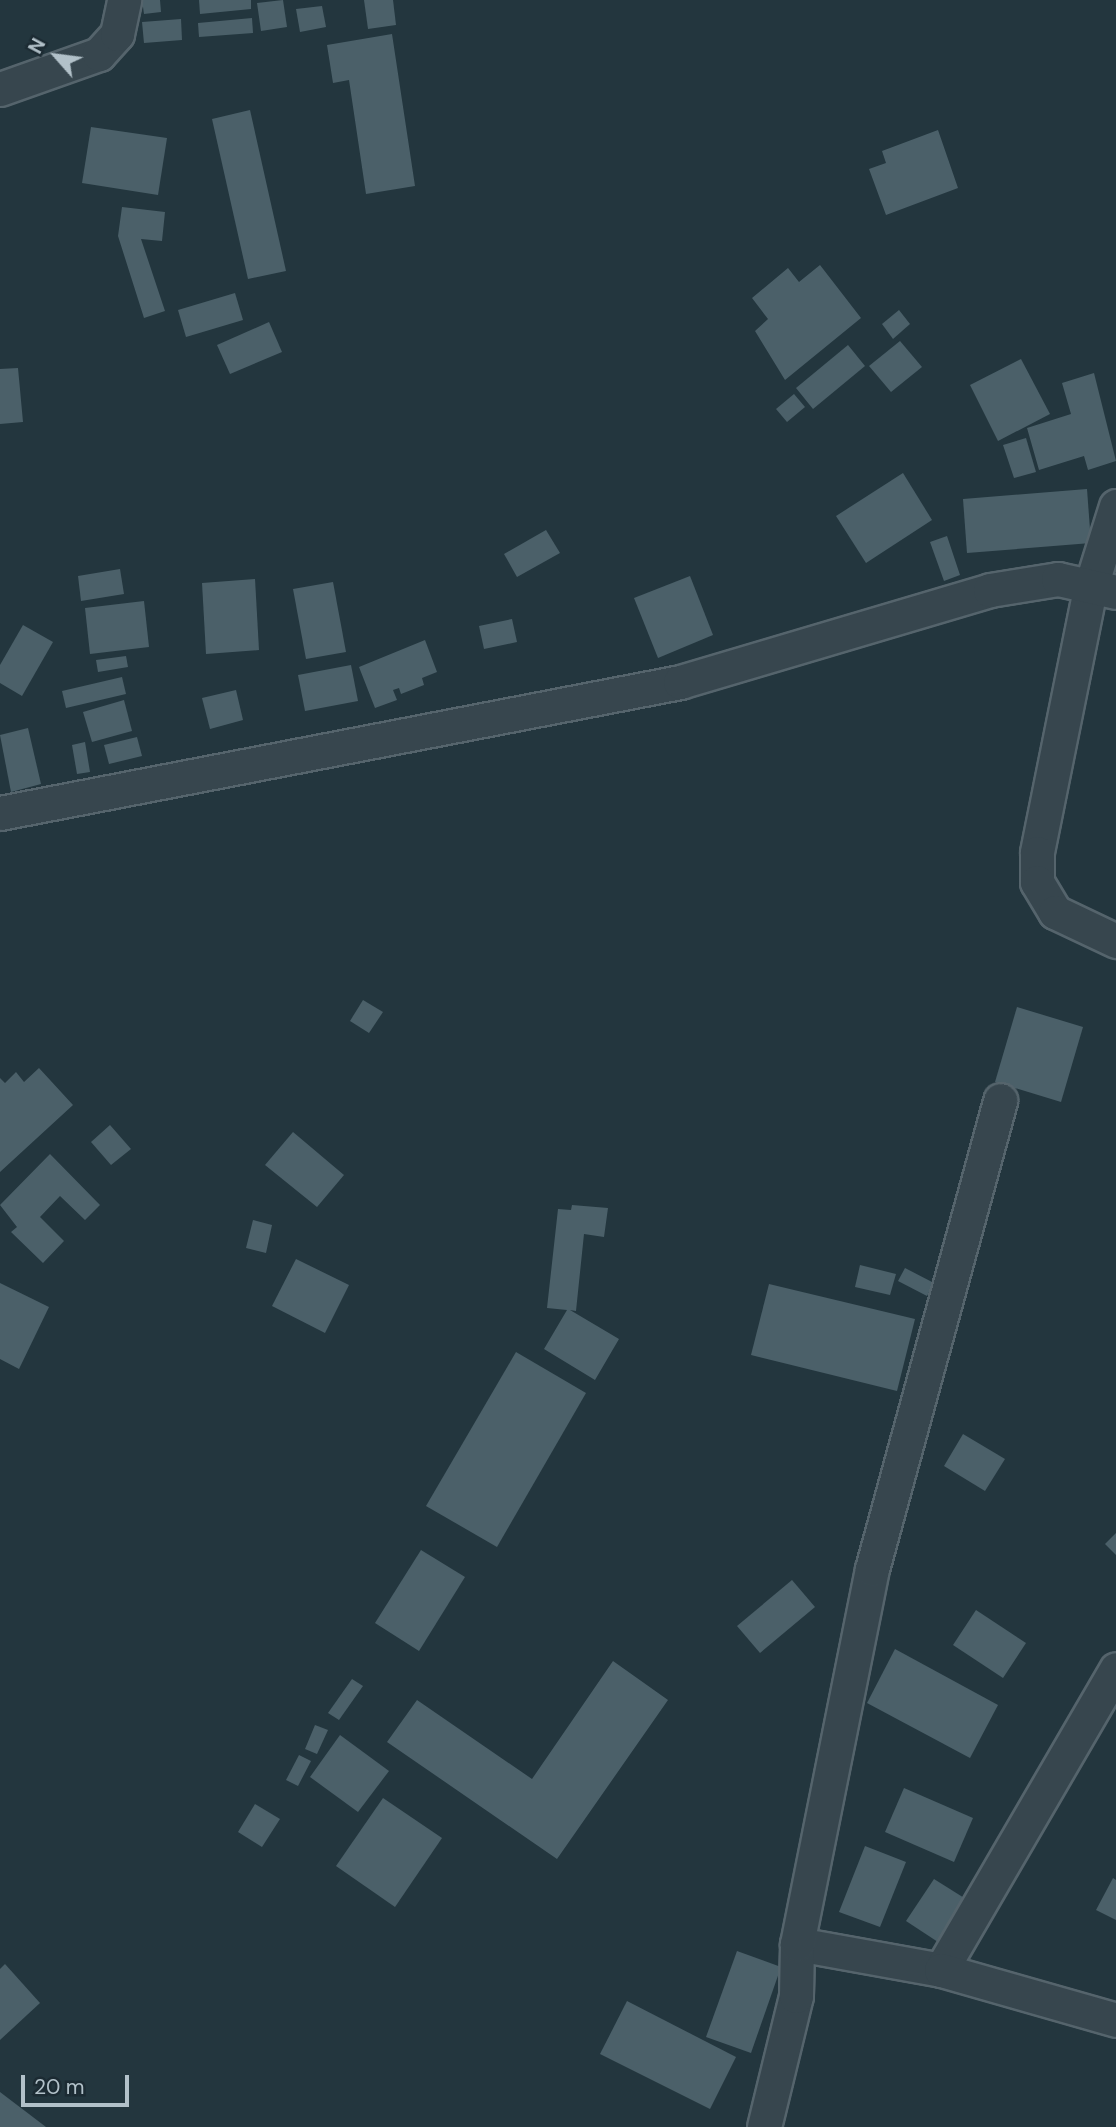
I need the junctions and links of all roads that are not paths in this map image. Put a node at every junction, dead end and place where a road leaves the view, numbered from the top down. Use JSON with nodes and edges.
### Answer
{"nodes":[{"id":1,"x":124,"y":0,"type":"edge"},
{"id":2,"x":0,"y":89,"type":"edge"},
{"id":3,"x":1116,"y":506,"type":"edge"},
{"id":4,"x":1103,"y":590,"type":"edge"},
{"id":5,"x":0,"y":813,"type":"edge"},
{"id":6,"x":1116,"y":941,"type":"edge"},
{"id":7,"x":1000,"y":1100,"type":"dead end"},
{"id":8,"x":1116,"y":1669,"type":"edge"},
{"id":9,"x":797,"y":1944,"type":"junction"},
{"id":10,"x":941,"y":1970,"type":"junction"},
{"id":11,"x":1116,"y":2020,"type":"edge"},
{"id":12,"x":764,"y":2127,"type":"edge"}],
"edges":[{"from":1,"to":2,"type":"street"},
{"from":3,"to":4,"type":"street"},
{"from":4,"to":5,"type":"street"},
{"from":4,"to":6,"type":"street"},
{"from":7,"to":9,"type":"street"},
{"from":8,"to":10,"type":"street"},
{"from":9,"to":10,"type":"street"},
{"from":9,"to":12,"type":"street"},
{"from":10,"to":11,"type":"street"}]}
